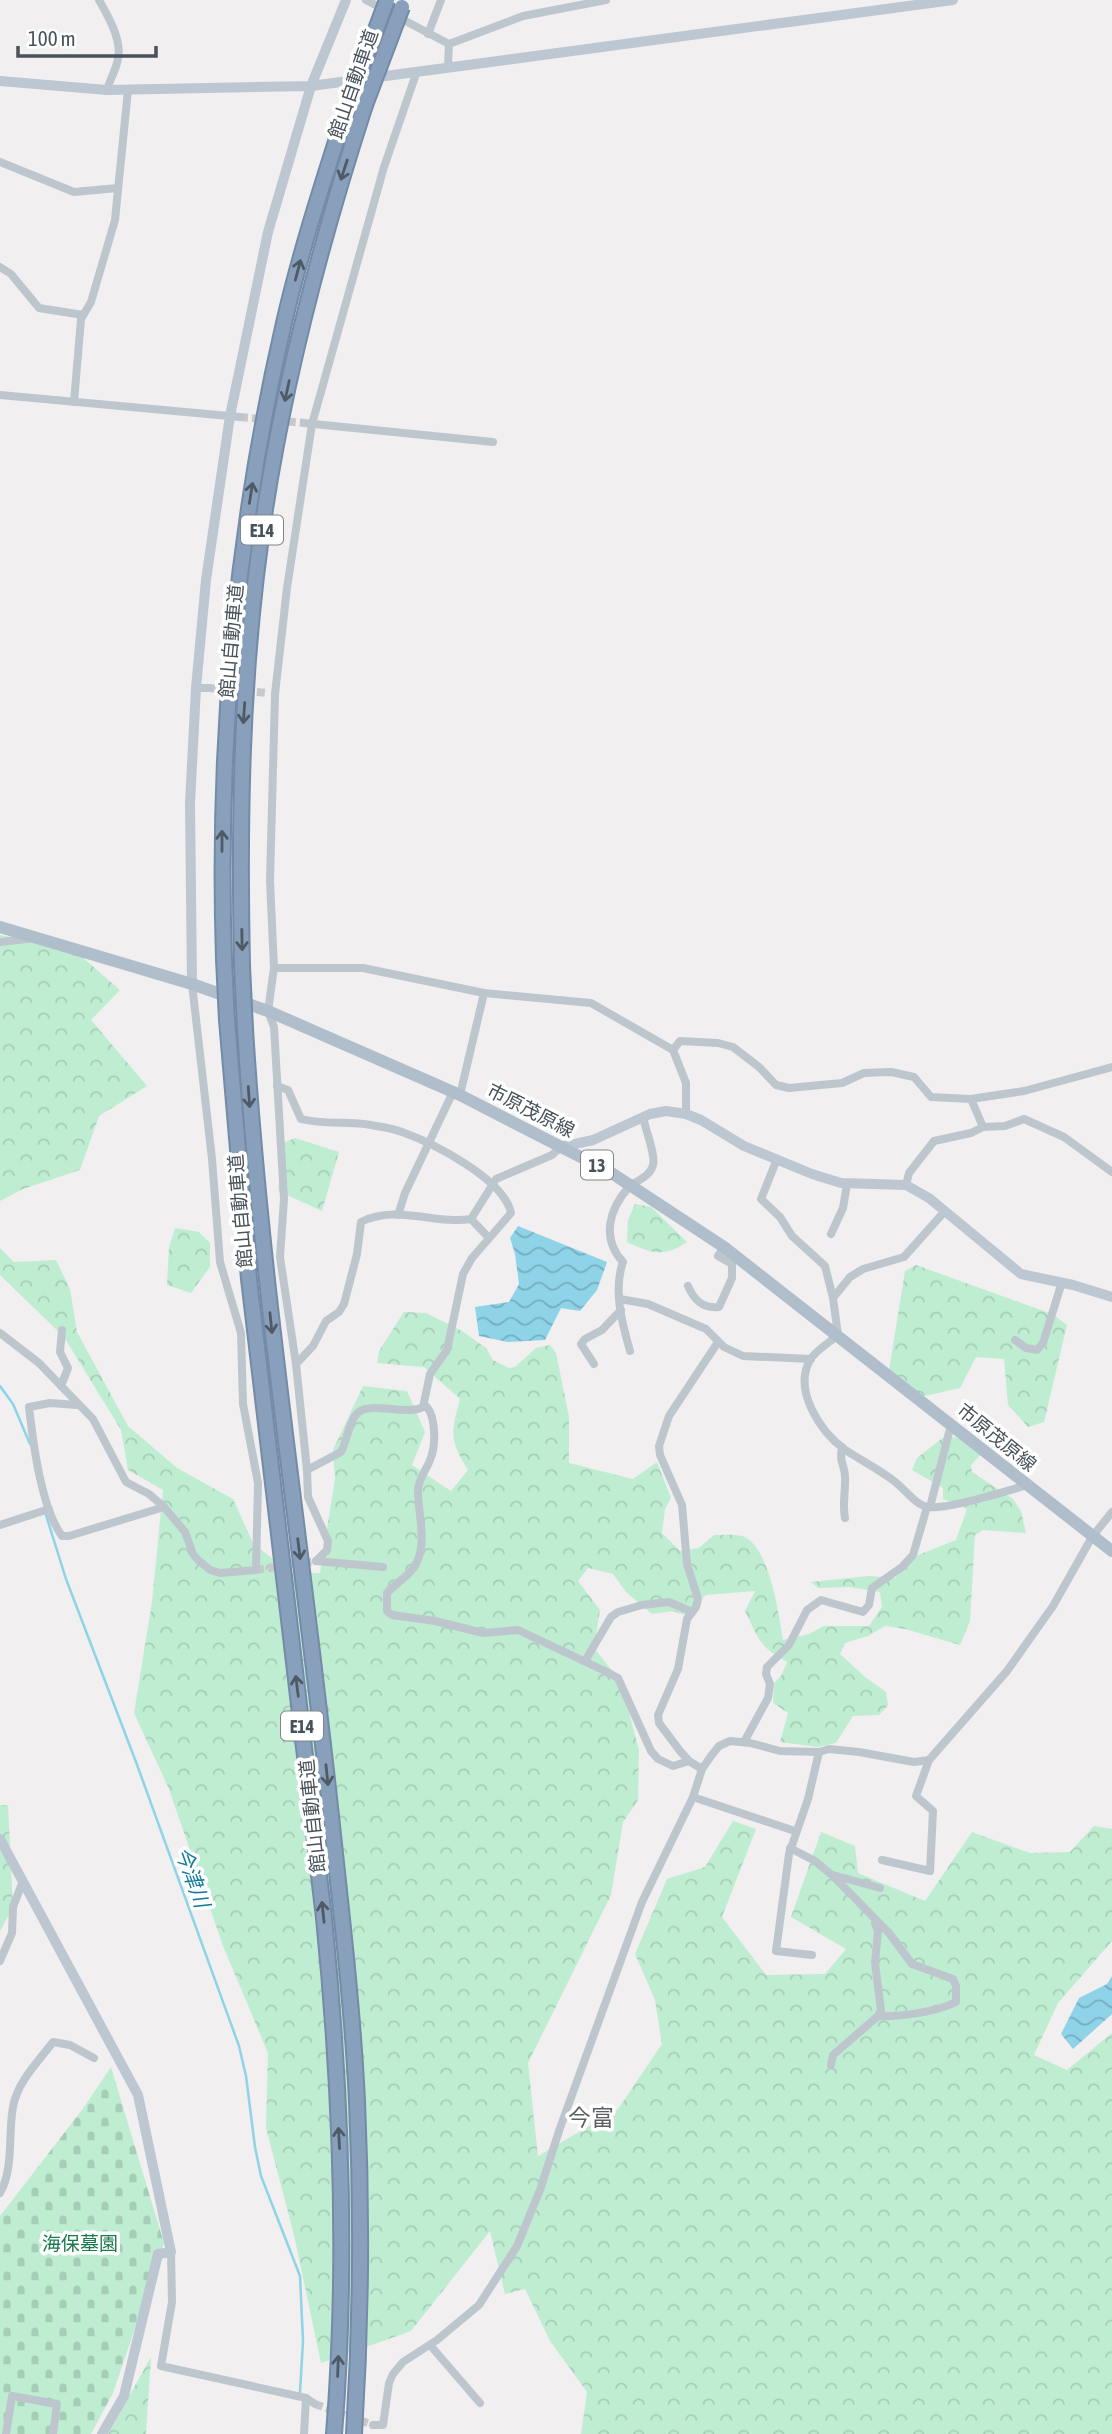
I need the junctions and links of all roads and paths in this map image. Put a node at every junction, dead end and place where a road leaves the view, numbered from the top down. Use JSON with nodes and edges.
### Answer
{"nodes":[{"id":1,"x":99,"y":0,"type":"edge"},
{"id":2,"x":366,"y":0,"type":"edge"},
{"id":3,"x":387,"y":0,"type":"edge"},
{"id":4,"x":441,"y":0,"type":"edge"},
{"id":5,"x":606,"y":0,"type":"edge"},
{"id":6,"x":953,"y":0,"type":"edge"},
{"id":7,"x":342,"y":2,"type":"edge"},
{"id":8,"x":403,"y":3,"type":"edge"},
{"id":9,"x":428,"y":34,"type":"junction"},
{"id":10,"x":449,"y":44,"type":"junction"},
{"id":11,"x":449,"y":66,"type":"junction"},
{"id":12,"x":417,"y":71,"type":"junction"},
{"id":13,"x":0,"y":81,"type":"edge"},
{"id":14,"x":311,"y":86,"type":"junction"},
{"id":15,"x":107,"y":90,"type":"junction"},
{"id":16,"x":128,"y":90,"type":"junction"},
{"id":17,"x":0,"y":162,"type":"edge"},
{"id":18,"x":118,"y":188,"type":"junction"},
{"id":19,"x":0,"y":267,"type":"edge"},
{"id":20,"x":83,"y":315,"type":"junction"},
{"id":21,"x":0,"y":395,"type":"edge"},
{"id":22,"x":74,"y":402,"type":"junction"},
{"id":23,"x":235,"y":416,"type":"junction"},
{"id":24,"x":308,"y":423,"type":"junction"},
{"id":25,"x":493,"y":442,"type":"dead end"},
{"id":26,"x":195,"y":688,"type":"junction"},
{"id":27,"x":209,"y":688,"type":"tunnel mouth"},
{"id":28,"x":0,"y":927,"type":"edge"},
{"id":29,"x":36,"y":937,"type":"junction"},
{"id":30,"x":0,"y":942,"type":"edge"},
{"id":31,"x":274,"y":968,"type":"junction"},
{"id":32,"x":192,"y":984,"type":"junction"},
{"id":33,"x":484,"y":993,"type":"junction"},
{"id":34,"x":268,"y":1011,"type":"junction"},
{"id":35,"x":673,"y":1050,"type":"junction"},
{"id":36,"x":1112,"y":1067,"type":"edge"},
{"id":37,"x":277,"y":1086,"type":"junction"},
{"id":38,"x":456,"y":1094,"type":"junction"},
{"id":39,"x":971,"y":1099,"type":"junction"},
{"id":40,"x":686,"y":1114,"type":"junction"},
{"id":41,"x":643,"y":1117,"type":"junction"},
{"id":42,"x":983,"y":1127,"type":"junction"},
{"id":43,"x":430,"y":1143,"type":"junction"},
{"id":44,"x":561,"y":1147,"type":"junction"},
{"id":45,"x":777,"y":1159,"type":"junction"},
{"id":46,"x":1112,"y":1172,"type":"edge"},
{"id":47,"x":847,"y":1184,"type":"junction"},
{"id":48,"x":492,"y":1185,"type":"junction"},
{"id":49,"x":906,"y":1185,"type":"junction"},
{"id":50,"x":631,"y":1186,"type":"junction"},
{"id":51,"x":945,"y":1211,"type":"junction"},
{"id":52,"x":398,"y":1215,"type":"junction"},
{"id":53,"x":471,"y":1219,"type":"junction"},
{"id":54,"x":831,"y":1234,"type":"dead end"},
{"id":55,"x":489,"y":1238,"type":"junction"},
{"id":56,"x":724,"y":1247,"type":"junction"},
{"id":57,"x":1062,"y":1282,"type":"junction"},
{"id":58,"x":688,"y":1286,"type":"dead end"},
{"id":59,"x":1111,"y":1295,"type":"edge"},
{"id":60,"x":832,"y":1298,"type":"junction"},
{"id":61,"x":620,"y":1299,"type":"junction"},
{"id":62,"x":621,"y":1310,"type":"junction"},
{"id":63,"x":62,"y":1330,"type":"dead end"},
{"id":64,"x":0,"y":1333,"type":"edge"},
{"id":65,"x":838,"y":1335,"type":"junction"},
{"id":66,"x":1015,"y":1340,"type":"dead end"},
{"id":67,"x":718,"y":1342,"type":"junction"},
{"id":68,"x":630,"y":1351,"type":"dead end"},
{"id":69,"x":811,"y":1359,"type":"junction"},
{"id":70,"x":296,"y":1364,"type":"junction"},
{"id":71,"x":594,"y":1364,"type":"dead end"},
{"id":72,"x":61,"y":1386,"type":"junction"},
{"id":73,"x":77,"y":1405,"type":"junction"},
{"id":74,"x":423,"y":1406,"type":"junction"},
{"id":75,"x":951,"y":1425,"type":"junction"},
{"id":76,"x":842,"y":1447,"type":"junction"},
{"id":77,"x":307,"y":1469,"type":"junction"},
{"id":78,"x":1027,"y":1485,"type":"junction"},
{"id":79,"x":164,"y":1507,"type":"junction"},
{"id":80,"x":929,"y":1507,"type":"junction"},
{"id":81,"x":49,"y":1509,"type":"junction"},
{"id":82,"x":1112,"y":1511,"type":"edge"},
{"id":83,"x":845,"y":1518,"type":"dead end"},
{"id":84,"x":0,"y":1525,"type":"edge"},
{"id":85,"x":1092,"y":1537,"type":"junction"},
{"id":86,"x":1112,"y":1551,"type":"edge"},
{"id":87,"x":383,"y":1567,"type":"dead end"},
{"id":88,"x":692,"y":1612,"type":"junction"},
{"id":89,"x":585,"y":1661,"type":"junction"},
{"id":90,"x":744,"y":1742,"type":"junction"},
{"id":91,"x":819,"y":1752,"type":"junction"},
{"id":92,"x":929,"y":1760,"type":"junction"},
{"id":93,"x":689,"y":1761,"type":"junction"},
{"id":94,"x":702,"y":1769,"type":"junction"},
{"id":95,"x":693,"y":1797,"type":"junction"},
{"id":96,"x":795,"y":1832,"type":"junction"},
{"id":97,"x":0,"y":1839,"type":"edge"},
{"id":98,"x":790,"y":1848,"type":"junction"},
{"id":99,"x":882,"y":1860,"type":"dead end"},
{"id":100,"x":830,"y":1874,"type":"junction"},
{"id":101,"x":23,"y":1881,"type":"junction"},
{"id":102,"x":880,"y":1888,"type":"dead end"},
{"id":103,"x":875,"y":1922,"type":"junction"},
{"id":104,"x":812,"y":1955,"type":"dead end"},
{"id":105,"x":0,"y":1961,"type":"edge"},
{"id":106,"x":878,"y":2016,"type":"junction"},
{"id":107,"x":94,"y":2058,"type":"dead end"},
{"id":108,"x":831,"y":2065,"type":"dead end"},
{"id":109,"x":0,"y":2193,"type":"edge"},
{"id":110,"x":171,"y":2252,"type":"junction"},
{"id":111,"x":430,"y":2345,"type":"junction"},
{"id":112,"x":306,"y":2398,"type":"junction"},
{"id":113,"x":480,"y":2403,"type":"dead end"},
{"id":114,"x":315,"y":2404,"type":"tunnel mouth"},
{"id":115,"x":380,"y":2428,"type":"edge"},
{"id":116,"x":6,"y":2434,"type":"edge"},
{"id":117,"x":53,"y":2434,"type":"edge"},
{"id":118,"x":102,"y":2434,"type":"edge"},
{"id":119,"x":304,"y":2434,"type":"edge"},
{"id":120,"x":334,"y":2434,"type":"edge"},
{"id":121,"x":354,"y":2434,"type":"edge"}],
"edges":[{"from":1,"to":15,"type":"street"},
{"from":2,"to":9,"type":"street"},
{"from":120,"to":3,"type":"highway","name":"館山自動車道","number":"E14","one_way":true,"bridge":true},
{"from":4,"to":9,"type":"street"},
{"from":5,"to":10,"type":"street"},
{"from":6,"to":11,"type":"street"},
{"from":7,"to":14,"type":"street"},
{"from":8,"to":121,"type":"highway","name":"館山自動車道","number":"E14","one_way":true,"bridge":true},
{"from":9,"to":10,"type":"street"},
{"from":10,"to":11,"type":"street"},
{"from":11,"to":12,"type":"street"},
{"from":12,"to":14,"type":"street"},
{"from":12,"to":24,"type":"street"},
{"from":13,"to":15,"type":"street"},
{"from":14,"to":16,"type":"street"},
{"from":14,"to":23,"type":"street"},
{"from":15,"to":16,"type":"street"},
{"from":16,"to":18,"type":"street"},
{"from":17,"to":18,"type":"street"},
{"from":18,"to":20,"type":"street"},
{"from":19,"to":20,"type":"street"},
{"from":20,"to":22,"type":"street"},
{"from":21,"to":22,"type":"street"},
{"from":22,"to":23,"type":"street"},
{"from":23,"to":26,"type":"street"},
{"from":24,"to":25,"type":"street"},
{"from":24,"to":31,"type":"street"},
{"from":26,"to":27,"type":"street"},
{"from":26,"to":32,"type":"street"},
{"from":28,"to":29,"type":"main road","name":"市原茂原線","number":"13"},
{"from":29,"to":30,"type":"street"},
{"from":29,"to":32,"type":"main road","name":"市原茂原線","number":"13"},
{"from":31,"to":33,"type":"street"},
{"from":31,"to":34,"type":"street"},
{"from":32,"to":34,"type":"main road","name":"市原茂原線","number":"13"},
{"from":32,"to":79,"type":"street"},
{"from":33,"to":35,"type":"street"},
{"from":33,"to":38,"type":"street"},
{"from":34,"to":37,"type":"street"},
{"from":34,"to":38,"type":"main road","name":"市原茂原線","number":"13"},
{"from":35,"to":39,"type":"street"},
{"from":35,"to":40,"type":"street"},
{"from":36,"to":39,"type":"street"},
{"from":37,"to":43,"type":"street"},
{"from":37,"to":70,"type":"street"},
{"from":38,"to":43,"type":"street"},
{"from":38,"to":44,"type":"main road","name":"市原茂原線","number":"13"},
{"from":39,"to":42,"type":"street"},
{"from":40,"to":41,"type":"street"},
{"from":40,"to":45,"type":"street"},
{"from":41,"to":44,"type":"street"},
{"from":41,"to":50,"type":"street"},
{"from":42,"to":46,"type":"street"},
{"from":42,"to":49,"type":"street"},
{"from":43,"to":48,"type":"street"},
{"from":43,"to":52,"type":"street"},
{"from":44,"to":48,"type":"street"},
{"from":44,"to":50,"type":"main road","name":"市原茂原線","number":"13"},
{"from":45,"to":47,"type":"street"},
{"from":45,"to":60,"type":"street"},
{"from":47,"to":49,"type":"street"},
{"from":47,"to":54,"type":"street"},
{"from":48,"to":53,"type":"street"},
{"from":48,"to":55,"type":"street"},
{"from":49,"to":51,"type":"street"},
{"from":50,"to":56,"type":"main road","name":"市原茂原線","number":"13"},
{"from":50,"to":61,"type":"street"},
{"from":51,"to":57,"type":"street"},
{"from":51,"to":60,"type":"street"},
{"from":52,"to":53,"type":"street"},
{"from":52,"to":70,"type":"street"},
{"from":53,"to":55,"type":"street"},
{"from":55,"to":74,"type":"street"},
{"from":56,"to":58,"type":"street"},
{"from":56,"to":65,"type":"main road","name":"市原茂原線","number":"13"},
{"from":57,"to":59,"type":"street"},
{"from":57,"to":66,"type":"street"},
{"from":60,"to":65,"type":"street"},
{"from":61,"to":62,"type":"street"},
{"from":61,"to":67,"type":"street"},
{"from":62,"to":68,"type":"street"},
{"from":62,"to":71,"type":"street"},
{"from":63,"to":72,"type":"street"},
{"from":64,"to":72,"type":"street"},
{"from":65,"to":69,"type":"street"},
{"from":65,"to":75,"type":"main road","name":"市原茂原線","number":"13"},
{"from":67,"to":69,"type":"street"},
{"from":67,"to":88,"type":"street"},
{"from":69,"to":76,"type":"street"},
{"from":70,"to":77,"type":"street"},
{"from":72,"to":73,"type":"street"},
{"from":73,"to":79,"type":"street"},
{"from":73,"to":81,"type":"street"},
{"from":74,"to":77,"type":"street"},
{"from":74,"to":89,"type":"street"},
{"from":75,"to":78,"type":"main road","name":"市原茂原線","number":"13"},
{"from":75,"to":80,"type":"street"},
{"from":76,"to":80,"type":"street"},
{"from":76,"to":83,"type":"street"},
{"from":77,"to":87,"type":"street"},
{"from":78,"to":80,"type":"street"},
{"from":78,"to":85,"type":"main road","name":"市原茂原線","number":"13"},
{"from":79,"to":81,"type":"street"},
{"from":80,"to":90,"type":"street"},
{"from":81,"to":84,"type":"street"},
{"from":82,"to":85,"type":"street"},
{"from":85,"to":86,"type":"main road","name":"市原茂原線","number":"13"},
{"from":85,"to":92,"type":"street"},
{"from":88,"to":89,"type":"street"},
{"from":88,"to":93,"type":"street"},
{"from":89,"to":93,"type":"street"},
{"from":90,"to":91,"type":"street"},
{"from":90,"to":94,"type":"street"},
{"from":91,"to":92,"type":"street"},
{"from":91,"to":96,"type":"street"},
{"from":92,"to":99,"type":"street"},
{"from":93,"to":94,"type":"street"},
{"from":94,"to":95,"type":"street"},
{"from":95,"to":96,"type":"street"},
{"from":95,"to":111,"type":"street"},
{"from":96,"to":98,"type":"street"},
{"from":97,"to":101,"type":"street"},
{"from":98,"to":100,"type":"street"},
{"from":98,"to":104,"type":"street"},
{"from":100,"to":102,"type":"street"},
{"from":100,"to":103,"type":"street"},
{"from":101,"to":105,"type":"street"},
{"from":101,"to":110,"type":"street"},
{"from":103,"to":106,"type":"street"},
{"from":103,"to":106,"type":"street"},
{"from":106,"to":108,"type":"street"},
{"from":107,"to":109,"type":"street"},
{"from":110,"to":112,"type":"street"},
{"from":110,"to":118,"type":"street"},
{"from":111,"to":113,"type":"street"},
{"from":111,"to":115,"type":"street"},
{"from":112,"to":114,"type":"street"},
{"from":112,"to":119,"type":"street"},
{"from":116,"to":117,"type":"street"}]}
